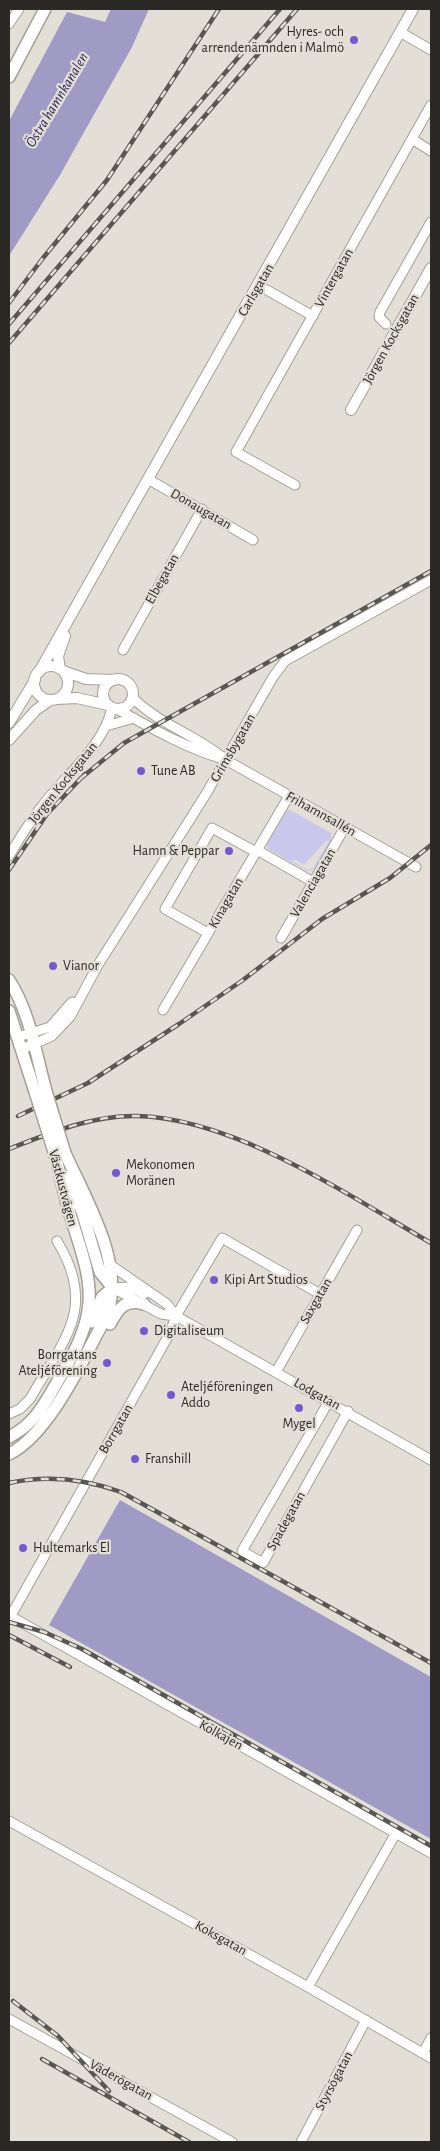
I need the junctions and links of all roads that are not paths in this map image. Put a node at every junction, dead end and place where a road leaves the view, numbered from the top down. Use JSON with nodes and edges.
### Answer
{"nodes":[{"id":1,"x":19,"y":9,"type":"edge"},
{"id":2,"x":45,"y":9,"type":"edge"},
{"id":3,"x":413,"y":9,"type":"edge"},
{"id":4,"x":9,"y":24,"type":"edge"},
{"id":5,"x":400,"y":32,"type":"junction"},
{"id":6,"x":431,"y":50,"type":"edge"},
{"id":7,"x":9,"y":77,"type":"edge"},
{"id":8,"x":431,"y":105,"type":"edge"},
{"id":9,"x":412,"y":140,"type":"junction"},
{"id":10,"x":431,"y":151,"type":"edge"},
{"id":11,"x":431,"y":222,"type":"edge"},
{"id":12,"x":431,"y":268,"type":"edge"},
{"id":13,"x":258,"y":286,"type":"junction"},
{"id":14,"x":313,"y":316,"type":"junction"},
{"id":15,"x":386,"y":324,"type":"dead end"},
{"id":16,"x":351,"y":410,"type":"dead end"},
{"id":17,"x":148,"y":479,"type":"junction"},
{"id":18,"x":295,"y":485,"type":"dead end"},
{"id":19,"x":202,"y":509,"type":"junction"},
{"id":20,"x":253,"y":540,"type":"dead end"},
{"id":21,"x":97,"y":570,"type":"junction"},
{"id":22,"x":431,"y":580,"type":"edge"},
{"id":23,"x":123,"y":650,"type":"dead end"},
{"id":24,"x":62,"y":670,"type":"junction"},
{"id":25,"x":37,"y":676,"type":"junction"},
{"id":26,"x":115,"y":680,"type":"junction"},
{"id":27,"x":133,"y":698,"type":"junction"},
{"id":28,"x":54,"y":700,"type":"junction"},
{"id":29,"x":112,"y":707,"type":"junction"},
{"id":30,"x":134,"y":718,"type":"junction"},
{"id":31,"x":9,"y":723,"type":"edge"},
{"id":32,"x":106,"y":726,"type":"junction"},
{"id":33,"x":9,"y":740,"type":"edge"},
{"id":34,"x":226,"y":760,"type":"junction"},
{"id":35,"x":289,"y":796,"type":"junction"},
{"id":36,"x":345,"y":827,"type":"junction"},
{"id":37,"x":256,"y":851,"type":"junction"},
{"id":38,"x":9,"y":856,"type":"edge"},
{"id":39,"x":416,"y":867,"type":"dead end"},
{"id":40,"x":313,"y":882,"type":"junction"},
{"id":41,"x":208,"y":933,"type":"junction"},
{"id":42,"x":281,"y":938,"type":"dead end"},
{"id":43,"x":92,"y":976,"type":"junction"},
{"id":44,"x":9,"y":980,"type":"edge"},
{"id":45,"x":163,"y":1010,"type":"dead end"},
{"id":46,"x":9,"y":1011,"type":"edge"},
{"id":47,"x":31,"y":1034,"type":"junction"},
{"id":48,"x":25,"y":1044,"type":"junction"},
{"id":49,"x":59,"y":1157,"type":"junction"},
{"id":50,"x":357,"y":1230,"type":"dead end"},
{"id":51,"x":57,"y":1241,"type":"dead end"},
{"id":52,"x":109,"y":1264,"type":"junction"},
{"id":53,"x":113,"y":1288,"type":"junction"},
{"id":54,"x":320,"y":1294,"type":"junction"},
{"id":55,"x":144,"y":1304,"type":"junction"},
{"id":56,"x":167,"y":1304,"type":"junction"},
{"id":57,"x":176,"y":1316,"type":"junction"},
{"id":58,"x":66,"y":1366,"type":"junction"},
{"id":59,"x":276,"y":1372,"type":"junction"},
{"id":60,"x":329,"y":1401,"type":"junction"},
{"id":61,"x":348,"y":1411,"type":"junction"},
{"id":62,"x":9,"y":1414,"type":"edge"},
{"id":63,"x":9,"y":1437,"type":"edge"},
{"id":64,"x":27,"y":1441,"type":"junction"},
{"id":65,"x":9,"y":1454,"type":"edge"},
{"id":66,"x":431,"y":1460,"type":"edge"},
{"id":67,"x":10,"y":1618,"type":"edge"},
{"id":68,"x":9,"y":1821,"type":"edge"},
{"id":69,"x":396,"y":1833,"type":"junction"},
{"id":70,"x":431,"y":1853,"type":"edge"},
{"id":71,"x":308,"y":1986,"type":"junction"},
{"id":72,"x":9,"y":2019,"type":"edge"},
{"id":73,"x":366,"y":2020,"type":"junction"},
{"id":74,"x":431,"y":2038,"type":"edge"},
{"id":75,"x":423,"y":2053,"type":"junction"},
{"id":76,"x":431,"y":2058,"type":"edge"},
{"id":77,"x":232,"y":2142,"type":"edge"},
{"id":78,"x":301,"y":2142,"type":"edge"}],
"edges":[{"from":1,"to":4,"type":"street"},
{"from":2,"to":7,"type":"main road"},
{"from":3,"to":5,"type":"street","name":"Carlsgatan"},
{"from":5,"to":6,"type":"street"},
{"from":5,"to":13,"type":"street","name":"Carlsgatan"},
{"from":8,"to":9,"type":"street","name":"Vintergatan"},
{"from":9,"to":10,"type":"street"},
{"from":9,"to":14,"type":"street","name":"Vintergatan"},
{"from":11,"to":15,"type":"street","name":"Jörgen Kocksgatan"},
{"from":12,"to":16,"type":"street","name":"Jörgen Kocksgatan"},
{"from":13,"to":14,"type":"street"},
{"from":13,"to":17,"type":"street","name":"Carlsgatan"},
{"from":14,"to":18,"type":"street","name":"Vintergatan"},
{"from":17,"to":19,"type":"street","name":"Donaugatan"},
{"from":17,"to":21,"type":"street","name":"Carlsgatan"},
{"from":19,"to":20,"type":"street","name":"Donaugatan"},
{"from":19,"to":23,"type":"street","name":"Elbegatan"},
{"from":21,"to":24,"type":"street","name":"Carlsgatan"},
{"from":21,"to":25,"type":"street","name":"Carlsgatan"},
{"from":22,"to":34,"type":"street","name":"Grimsbygatan"},
{"from":24,"to":25,"type":"street"},
{"from":24,"to":26,"type":"street"},
{"from":24,"to":28,"type":"street"},
{"from":25,"to":28,"type":"street"},
{"from":25,"to":31,"type":"street","name":"Carlsgatan"},
{"from":26,"to":27,"type":"street"},
{"from":26,"to":29,"type":"street"},
{"from":27,"to":29,"type":"street"},
{"from":27,"to":34,"type":"street","name":"Frihamnsallén"},
{"from":28,"to":29,"type":"street","name":"Frihamnsallén"},
{"from":28,"to":33,"type":"street"},
{"from":29,"to":30,"type":"street","name":"Frihamnsallén"},
{"from":29,"to":32,"type":"street","name":"Jörgen Kocksgatan"},
{"from":30,"to":32,"type":"street"},
{"from":30,"to":34,"type":"street","name":"Frihamnsallén"},
{"from":32,"to":38,"type":"street","name":"Jörgen Kocksgatan"},
{"from":34,"to":35,"type":"street","name":"Frihamnsallén"},
{"from":34,"to":43,"type":"street","name":"Grimsbygatan"},
{"from":35,"to":36,"type":"street","name":"Frihamnsallén"},
{"from":35,"to":37,"type":"street","name":"Kinagatan"},
{"from":36,"to":39,"type":"street","name":"Frihamnsallén"},
{"from":36,"to":40,"type":"street","name":"Valenciagatan"},
{"from":37,"to":40,"type":"street"},
{"from":37,"to":41,"type":"street","name":"Kinagatan"},
{"from":37,"to":41,"type":"street"},
{"from":40,"to":42,"type":"street","name":"Valenciagatan"},
{"from":41,"to":45,"type":"street","name":"Kinagatan"},
{"from":43,"to":47,"type":"street","name":"Grimsbygatan"},
{"from":43,"to":48,"type":"street","name":"Grimsbygatan"},
{"from":44,"to":47,"type":"main road","name":"Västkustvägen"},
{"from":46,"to":48,"type":"main road","name":"Västkustvägen"},
{"from":47,"to":48,"type":"main road","name":"Västkustvägen"},
{"from":48,"to":49,"type":"main road","name":"Västkustvägen","bridge":true},
{"from":49,"to":52,"type":"main road","name":"Västkustvägen"},
{"from":49,"to":53,"type":"main road"},
{"from":49,"to":58,"type":"main road","name":"Västkustvägen"},
{"from":50,"to":54,"type":"street","name":"Saxgatan"},
{"from":51,"to":62,"type":"street"},
{"from":52,"to":53,"type":"main road","name":"Västkustvägen"},
{"from":52,"to":56,"type":"street","name":"Lodgatan"},
{"from":53,"to":55,"type":"street","name":"Lodgatan"},
{"from":53,"to":56,"type":"street","name":"Lodgatan"},
{"from":53,"to":58,"type":"main road","name":"Västkustvägen"},
{"from":53,"to":64,"type":"main road","name":"Västkustvägen"},
{"from":54,"to":57,"type":"street","name":"Borrgatan"},
{"from":54,"to":59,"type":"street","name":"Saxgatan"},
{"from":55,"to":57,"type":"street","name":"Lodgatan"},
{"from":55,"to":64,"type":"main road"},
{"from":56,"to":57,"type":"street","name":"Lodgatan"},
{"from":57,"to":59,"type":"street","name":"Lodgatan"},
{"from":57,"to":67,"type":"street","name":"Borrgatan"},
{"from":58,"to":63,"type":"main road","name":"Västkustvägen"},
{"from":59,"to":60,"type":"street","name":"Lodgatan"},
{"from":60,"to":61,"type":"street","name":"Lodgatan"},
{"from":60,"to":61,"type":"street","name":"Spadegatan"},
{"from":61,"to":66,"type":"street","name":"Lodgatan"},
{"from":64,"to":65,"type":"main road","name":"Västkustvägen"},
{"from":67,"to":69,"type":"street","name":"Kolkajen"},
{"from":68,"to":71,"type":"street","name":"Koksgatan"},
{"from":69,"to":70,"type":"street","name":"Kolkajen"},
{"from":69,"to":71,"type":"street"},
{"from":71,"to":73,"type":"street","name":"Koksgatan"},
{"from":72,"to":77,"type":"street","name":"Väderögatan"},
{"from":73,"to":75,"type":"street","name":"Koksgatan"},
{"from":73,"to":78,"type":"street","name":"Styrsögatan"},
{"from":74,"to":75,"type":"street"},
{"from":75,"to":76,"type":"street","name":"Koksgatan"}]}
